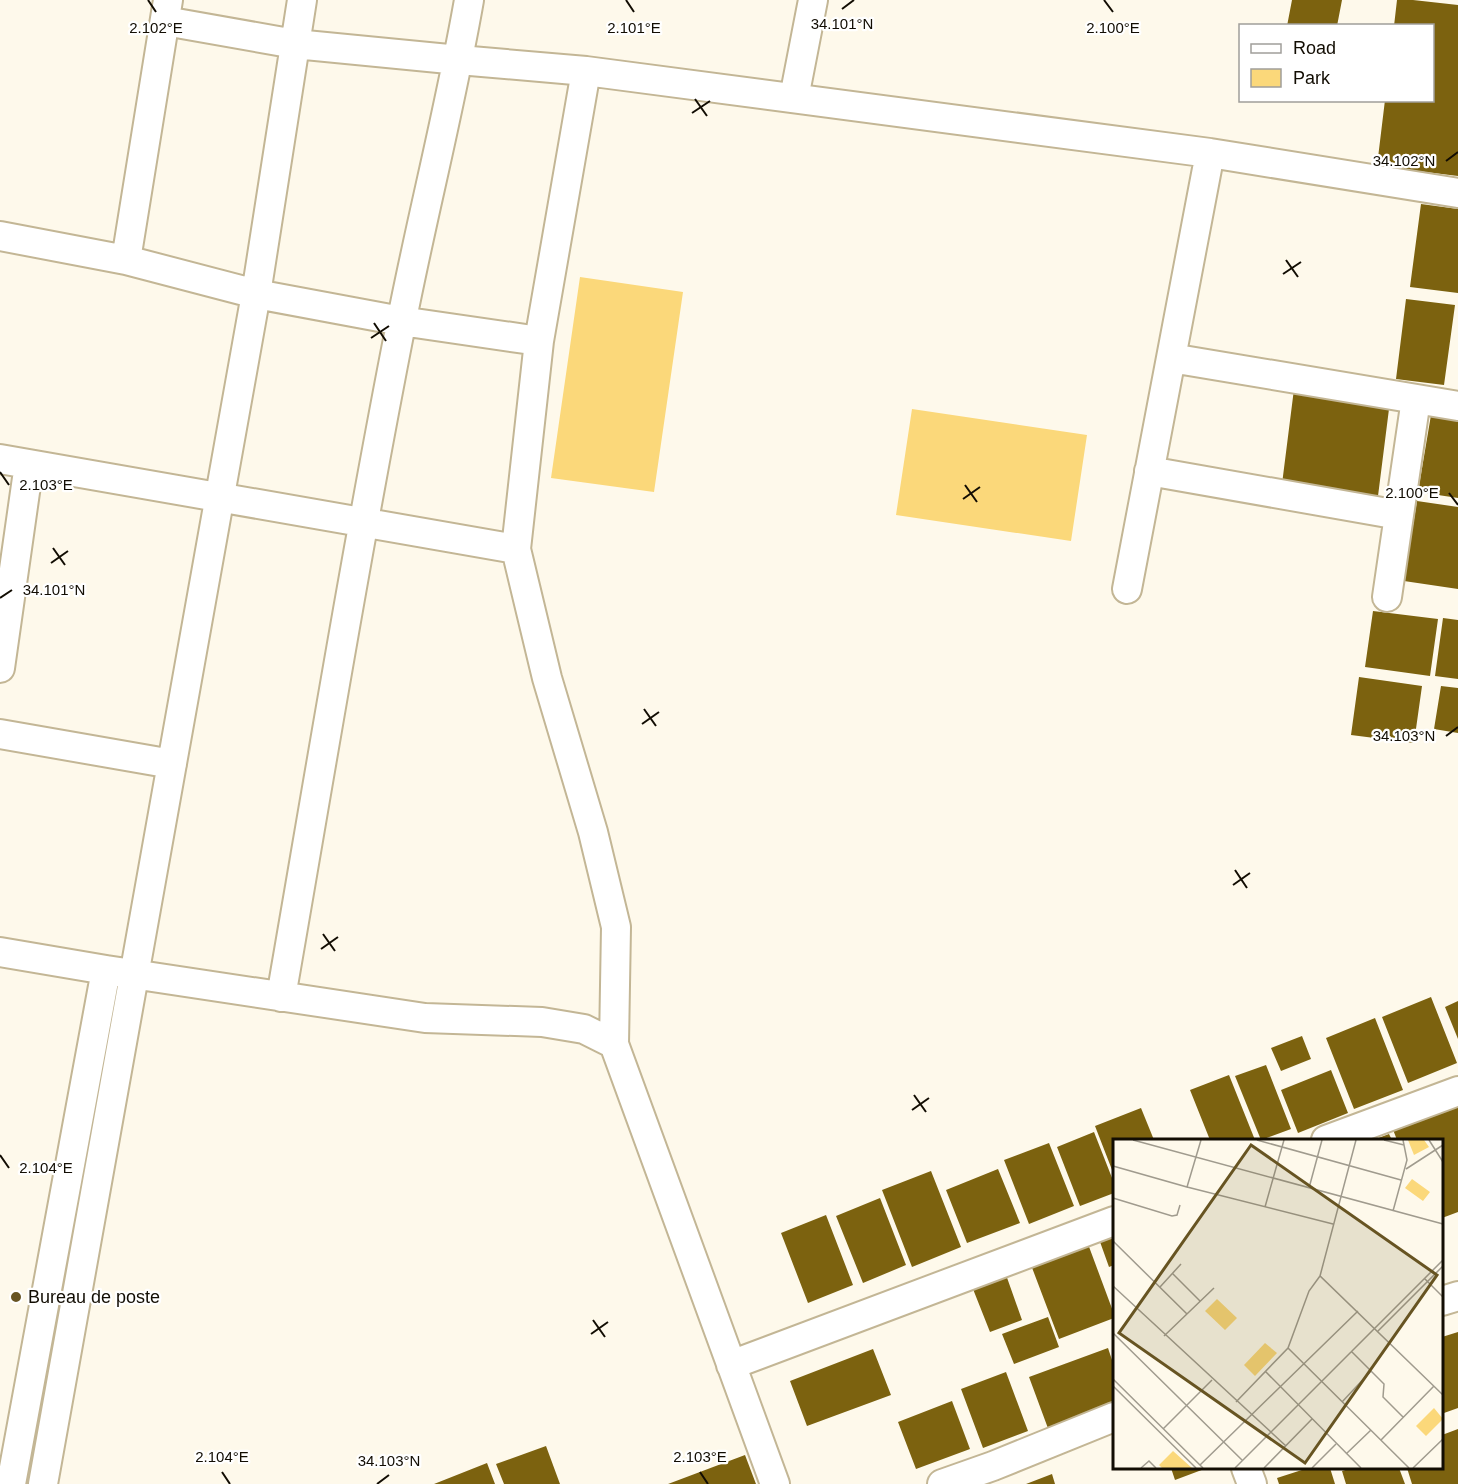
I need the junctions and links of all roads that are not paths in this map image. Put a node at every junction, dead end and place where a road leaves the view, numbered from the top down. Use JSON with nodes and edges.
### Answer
{"nodes":[{"id":1,"x":302,"y":0,"type":"edge"},
{"id":2,"x":470,"y":0,"type":"edge"},
{"id":3,"x":813,"y":0,"type":"edge"},
{"id":4,"x":166,"y":10,"type":"edge"},
{"id":5,"x":295,"y":44,"type":"junction"},
{"id":6,"x":459,"y":60,"type":"junction"},
{"id":7,"x":586,"y":71,"type":"junction"},
{"id":8,"x":794,"y":98,"type":"junction"},
{"id":9,"x":1210,"y":153,"type":"junction"},
{"id":10,"x":1458,"y":193,"type":"edge"},
{"id":11,"x":0,"y":236,"type":"edge"},
{"id":12,"x":126,"y":260,"type":"junction"},
{"id":13,"x":256,"y":294,"type":"junction"},
{"id":14,"x":401,"y":321,"type":"junction"},
{"id":15,"x":539,"y":341,"type":"junction"},
{"id":16,"x":1171,"y":358,"type":"junction"},
{"id":17,"x":1416,"y":399,"type":"junction"},
{"id":18,"x":1458,"y":406,"type":"edge"},
{"id":19,"x":0,"y":459,"type":"edge"},
{"id":20,"x":29,"y":464,"type":"junction"},
{"id":21,"x":1149,"y":471,"type":"junction"},
{"id":22,"x":219,"y":497,"type":"junction"},
{"id":23,"x":1399,"y":515,"type":"junction"},
{"id":24,"x":363,"y":521,"type":"junction"},
{"id":25,"x":516,"y":549,"type":"junction"},
{"id":26,"x":1127,"y":589,"type":"dead end"},
{"id":27,"x":1387,"y":597,"type":"dead end"},
{"id":28,"x":0,"y":668,"type":"edge"},
{"id":29,"x":0,"y":734,"type":"edge"},
{"id":30,"x":172,"y":764,"type":"junction"},
{"id":31,"x":0,"y":952,"type":"edge"},
{"id":32,"x":106,"y":970,"type":"junction"},
{"id":33,"x":134,"y":974,"type":"junction"},
{"id":34,"x":281,"y":997,"type":"junction"},
{"id":35,"x":614,"y":1044,"type":"junction"},
{"id":36,"x":1458,"y":1091,"type":"edge"},
{"id":37,"x":1329,"y":1139,"type":"edge"},
{"id":38,"x":1113,"y":1221,"type":"edge"},
{"id":39,"x":1458,"y":1296,"type":"edge"},
{"id":40,"x":1443,"y":1301,"type":"edge"},
{"id":41,"x":731,"y":1365,"type":"junction"},
{"id":42,"x":12,"y":1413,"type":"edge"},
{"id":43,"x":55,"y":1415,"type":"junction"},
{"id":44,"x":1113,"y":1417,"type":"edge"},
{"id":45,"x":1247,"y":1469,"type":"edge"},
{"id":46,"x":996,"y":1475,"type":"edge"},
{"id":47,"x":11,"y":1484,"type":"edge"},
{"id":48,"x":43,"y":1484,"type":"edge"},
{"id":49,"x":775,"y":1484,"type":"edge"},
{"id":50,"x":942,"y":1484,"type":"edge"},
{"id":51,"x":1252,"y":1484,"type":"edge"}],
"edges":[{"from":1,"to":5,"type":"street"},
{"from":2,"to":6,"type":"street"},
{"from":3,"to":8,"type":"street"},
{"from":4,"to":5,"type":"street"},
{"from":4,"to":12,"type":"street"},
{"from":5,"to":6,"type":"street"},
{"from":5,"to":13,"type":"street"},
{"from":6,"to":7,"type":"street"},
{"from":6,"to":14,"type":"street"},
{"from":7,"to":8,"type":"street"},
{"from":7,"to":15,"type":"street"},
{"from":8,"to":9,"type":"street"},
{"from":9,"to":10,"type":"street"},
{"from":9,"to":16,"type":"street"},
{"from":11,"to":12,"type":"street"},
{"from":12,"to":13,"type":"street"},
{"from":13,"to":14,"type":"street"},
{"from":13,"to":22,"type":"street"},
{"from":14,"to":15,"type":"street"},
{"from":14,"to":24,"type":"street"},
{"from":15,"to":25,"type":"street"},
{"from":16,"to":17,"type":"street"},
{"from":16,"to":21,"type":"street"},
{"from":17,"to":18,"type":"street"},
{"from":17,"to":23,"type":"street"},
{"from":19,"to":20,"type":"street"},
{"from":20,"to":22,"type":"street"},
{"from":20,"to":28,"type":"street"},
{"from":21,"to":23,"type":"street"},
{"from":21,"to":26,"type":"street"},
{"from":22,"to":24,"type":"street"},
{"from":22,"to":30,"type":"street"},
{"from":23,"to":27,"type":"street"},
{"from":24,"to":25,"type":"street"},
{"from":24,"to":34,"type":"street"},
{"from":25,"to":35,"type":"street"},
{"from":29,"to":30,"type":"street"},
{"from":30,"to":33,"type":"street"},
{"from":31,"to":32,"type":"street"},
{"from":32,"to":33,"type":"street"},
{"from":32,"to":42,"type":"street"},
{"from":33,"to":34,"type":"street"},
{"from":33,"to":43,"type":"street"},
{"from":34,"to":35,"type":"street"},
{"from":35,"to":41,"type":"street"},
{"from":36,"to":37,"type":"street"},
{"from":38,"to":41,"type":"street"},
{"from":39,"to":40,"type":"street"},
{"from":41,"to":49,"type":"street"},
{"from":42,"to":43,"type":"street"},
{"from":42,"to":47,"type":"street"},
{"from":43,"to":48,"type":"street"},
{"from":44,"to":46,"type":"street"},
{"from":45,"to":51,"type":"street"},
{"from":46,"to":50,"type":"street"}]}
